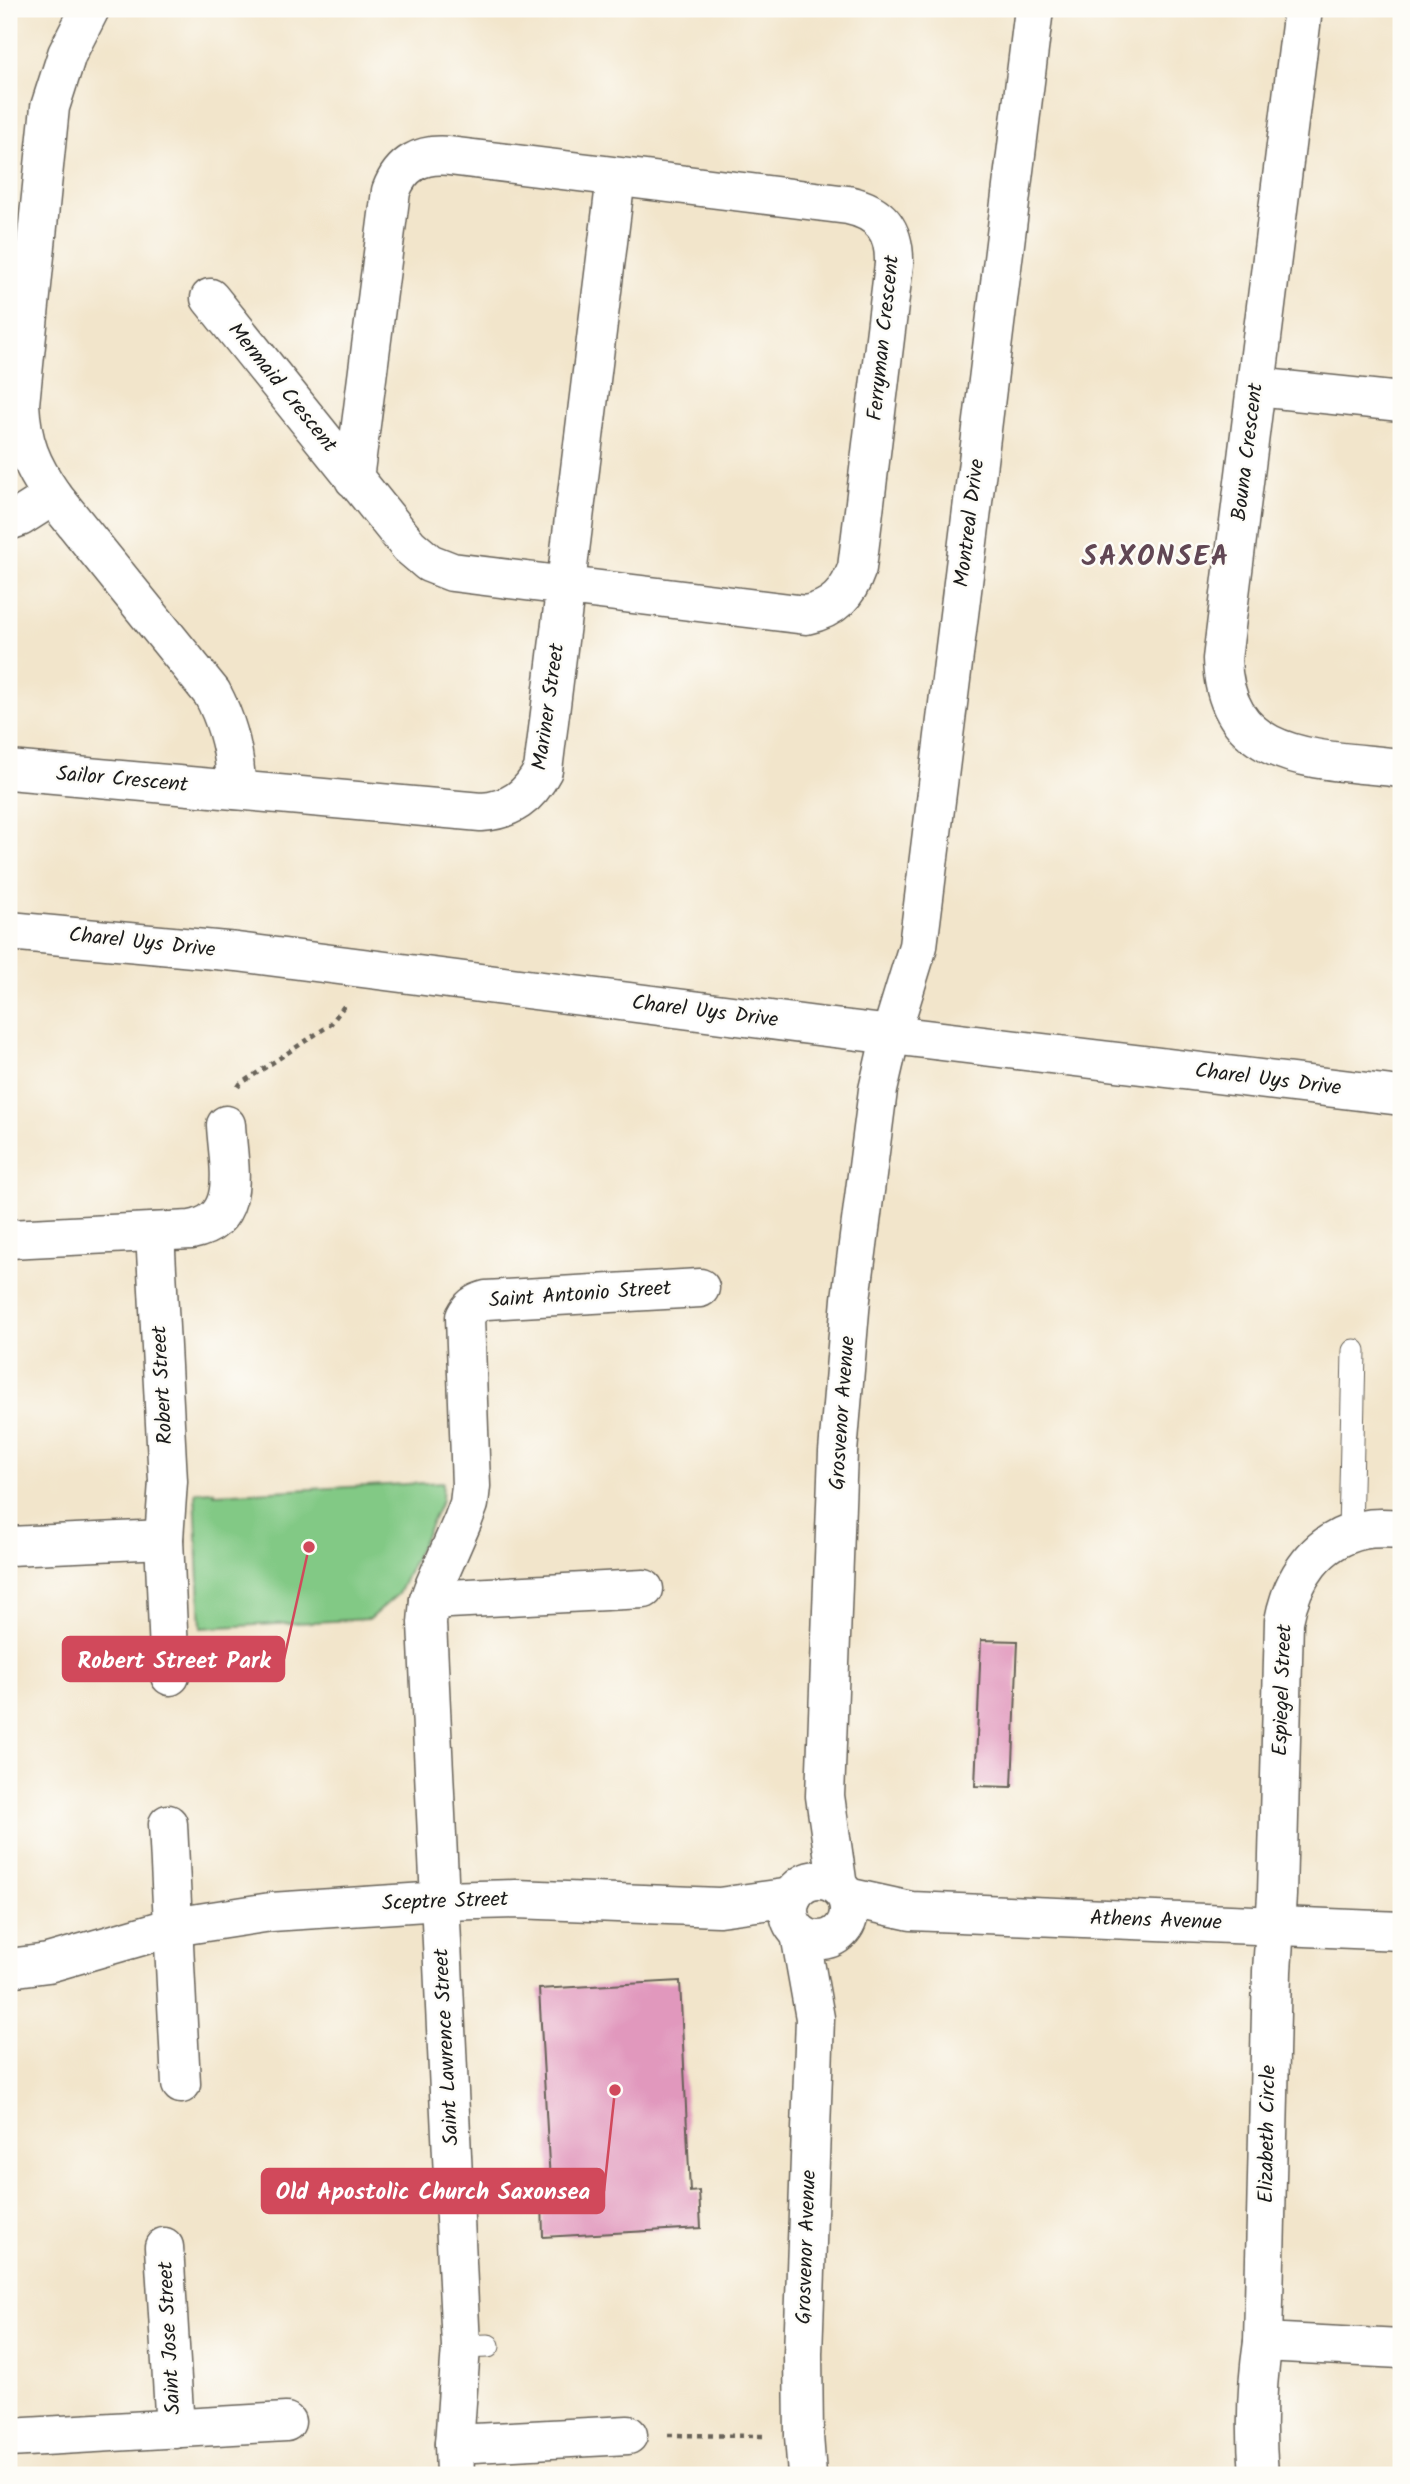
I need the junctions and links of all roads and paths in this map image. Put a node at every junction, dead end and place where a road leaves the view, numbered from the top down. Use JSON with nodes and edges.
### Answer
{"nodes":[{"id":1,"x":90,"y":9,"type":"edge"},
{"id":2,"x":1034,"y":9,"type":"edge"},
{"id":3,"x":1303,"y":9,"type":"edge"},
{"id":4,"x":616,"y":177,"type":"junction"},
{"id":5,"x":210,"y":298,"type":"dead end"},
{"id":6,"x":1256,"y":387,"type":"junction"},
{"id":7,"x":1401,"y":402,"type":"edge"},
{"id":8,"x":354,"y":479,"type":"junction"},
{"id":9,"x":53,"y":496,"type":"junction"},
{"id":10,"x":9,"y":521,"type":"edge"},
{"id":11,"x":566,"y":586,"type":"junction"},
{"id":12,"x":1401,"y":768,"type":"edge"},
{"id":13,"x":9,"y":770,"type":"edge"},
{"id":14,"x":236,"y":790,"type":"junction"},
{"id":15,"x":9,"y":931,"type":"edge"},
{"id":16,"x":371,"y":968,"type":"junction"},
{"id":17,"x":891,"y":1034,"type":"junction"},
{"id":18,"x":1401,"y":1096,"type":"edge"},
{"id":19,"x":226,"y":1125,"type":"joint"},
{"id":20,"x":155,"y":1232,"type":"junction"},
{"id":21,"x":9,"y":1239,"type":"edge"},
{"id":22,"x":700,"y":1288,"type":"dead end"},
{"id":23,"x":1354,"y":1351,"type":"dead end"},
{"id":24,"x":1401,"y":1529,"type":"edge"},
{"id":25,"x":1350,"y":1534,"type":"junction"},
{"id":26,"x":164,"y":1538,"type":"junction"},
{"id":27,"x":9,"y":1546,"type":"edge"},
{"id":28,"x":644,"y":1589,"type":"dead end"},
{"id":29,"x":429,"y":1600,"type":"junction"},
{"id":30,"x":170,"y":1675,"type":"dead end"},
{"id":31,"x":825,"y":1796,"type":"junction"},
{"id":32,"x":168,"y":1824,"type":"dead end"},
{"id":33,"x":441,"y":1900,"type":"junction"},
{"id":34,"x":796,"y":1910,"type":"junction"},
{"id":35,"x":842,"y":1910,"type":"junction"},
{"id":36,"x":1275,"y":1926,"type":"junction"},
{"id":37,"x":173,"y":1927,"type":"junction"},
{"id":38,"x":1401,"y":1931,"type":"edge"},
{"id":39,"x":9,"y":1968,"type":"edge"},
{"id":40,"x":815,"y":2018,"type":"junction"},
{"id":41,"x":181,"y":2084,"type":"dead end"},
{"id":42,"x":164,"y":2247,"type":"dead end"},
{"id":43,"x":1263,"y":2342,"type":"junction"},
{"id":44,"x":1401,"y":2349,"type":"edge"},
{"id":45,"x":286,"y":2422,"type":"dead end"},
{"id":46,"x":175,"y":2429,"type":"junction"},
{"id":47,"x":628,"y":2435,"type":"joint"},
{"id":48,"x":804,"y":2436,"type":"junction"},
{"id":49,"x":9,"y":2438,"type":"edge"},
{"id":50,"x":454,"y":2460,"type":"edge"},
{"id":51,"x":807,"y":2475,"type":"edge"},
{"id":52,"x":1259,"y":2475,"type":"edge"}],
"edges":[{"from":1,"to":9,"type":"street"},
{"from":2,"to":17,"type":"street","name":"Montreal Drive"},
{"from":3,"to":6,"type":"street","name":"Bouna Crescent"},
{"from":4,"to":8,"type":"street","name":"Ferryman Crescent"},
{"from":4,"to":11,"type":"street","name":"Mariner Street"},
{"from":4,"to":11,"type":"street","name":"Ferryman Crescent"},
{"from":5,"to":8,"type":"street","name":"Mermaid Crescent"},
{"from":6,"to":7,"type":"street"},
{"from":6,"to":12,"type":"street","name":"Bouna Crescent"},
{"from":8,"to":11,"type":"street","name":"Ferryman Crescent"},
{"from":9,"to":10,"type":"street"},
{"from":9,"to":14,"type":"street"},
{"from":11,"to":14,"type":"street","name":"Mariner Street"},
{"from":13,"to":14,"type":"street","name":"Sailor Crescent"},
{"from":15,"to":16,"type":"street","name":"Charel Uys Drive"},
{"from":16,"to":17,"type":"street","name":"Charel Uys Drive"},
{"from":16,"to":19,"type":"path"},
{"from":17,"to":18,"type":"street","name":"Charel Uys Drive"},
{"from":17,"to":31,"type":"street","name":"Grosvenor Avenue"},
{"from":19,"to":20,"type":"street"},
{"from":20,"to":21,"type":"street"},
{"from":20,"to":26,"type":"street","name":"Robert Street"},
{"from":22,"to":29,"type":"street","name":"Saint Antonio Street"},
{"from":23,"to":25,"type":"lane"},
{"from":24,"to":25,"type":"street","name":"Espiegel Street"},
{"from":25,"to":36,"type":"street","name":"Espiegel Street"},
{"from":26,"to":27,"type":"street"},
{"from":26,"to":30,"type":"street","name":"Robert Street"},
{"from":28,"to":29,"type":"street"},
{"from":29,"to":33,"type":"street","name":"Saint Antonio Street"},
{"from":31,"to":34,"type":"street","name":"Grosvenor Avenue"},
{"from":31,"to":35,"type":"street","name":"Grosvenor Avenue"},
{"from":32,"to":37,"type":"street"},
{"from":33,"to":34,"type":"street","name":"Sceptre Street"},
{"from":33,"to":37,"type":"street","name":"Sceptre Street"},
{"from":33,"to":50,"type":"street","name":"Saint Lawrence Street"},
{"from":34,"to":35,"type":"street"},
{"from":34,"to":35,"type":"street"},
{"from":34,"to":40,"type":"street","name":"Grosvenor Avenue"},
{"from":35,"to":36,"type":"street","name":"Athens Avenue"},
{"from":35,"to":40,"type":"street","name":"Grosvenor Avenue"},
{"from":36,"to":38,"type":"street","name":"Athens Avenue"},
{"from":36,"to":43,"type":"street","name":"Elizabeth Circle"},
{"from":37,"to":39,"type":"street","name":"Sceptre Street"},
{"from":37,"to":41,"type":"street"},
{"from":40,"to":48,"type":"street","name":"Grosvenor Avenue"},
{"from":42,"to":46,"type":"street","name":"Saint Jose Street"},
{"from":43,"to":44,"type":"street"},
{"from":43,"to":52,"type":"street","name":"Elizabeth Circle"},
{"from":45,"to":46,"type":"street","name":"Saint Jose Street"},
{"from":46,"to":49,"type":"street","name":"Saint Jose Street"},
{"from":47,"to":48,"type":"path"},
{"from":47,"to":50,"type":"street","name":"Saint Lawrence Street"},
{"from":48,"to":51,"type":"street","name":"Grosvenor Avenue"}]}
